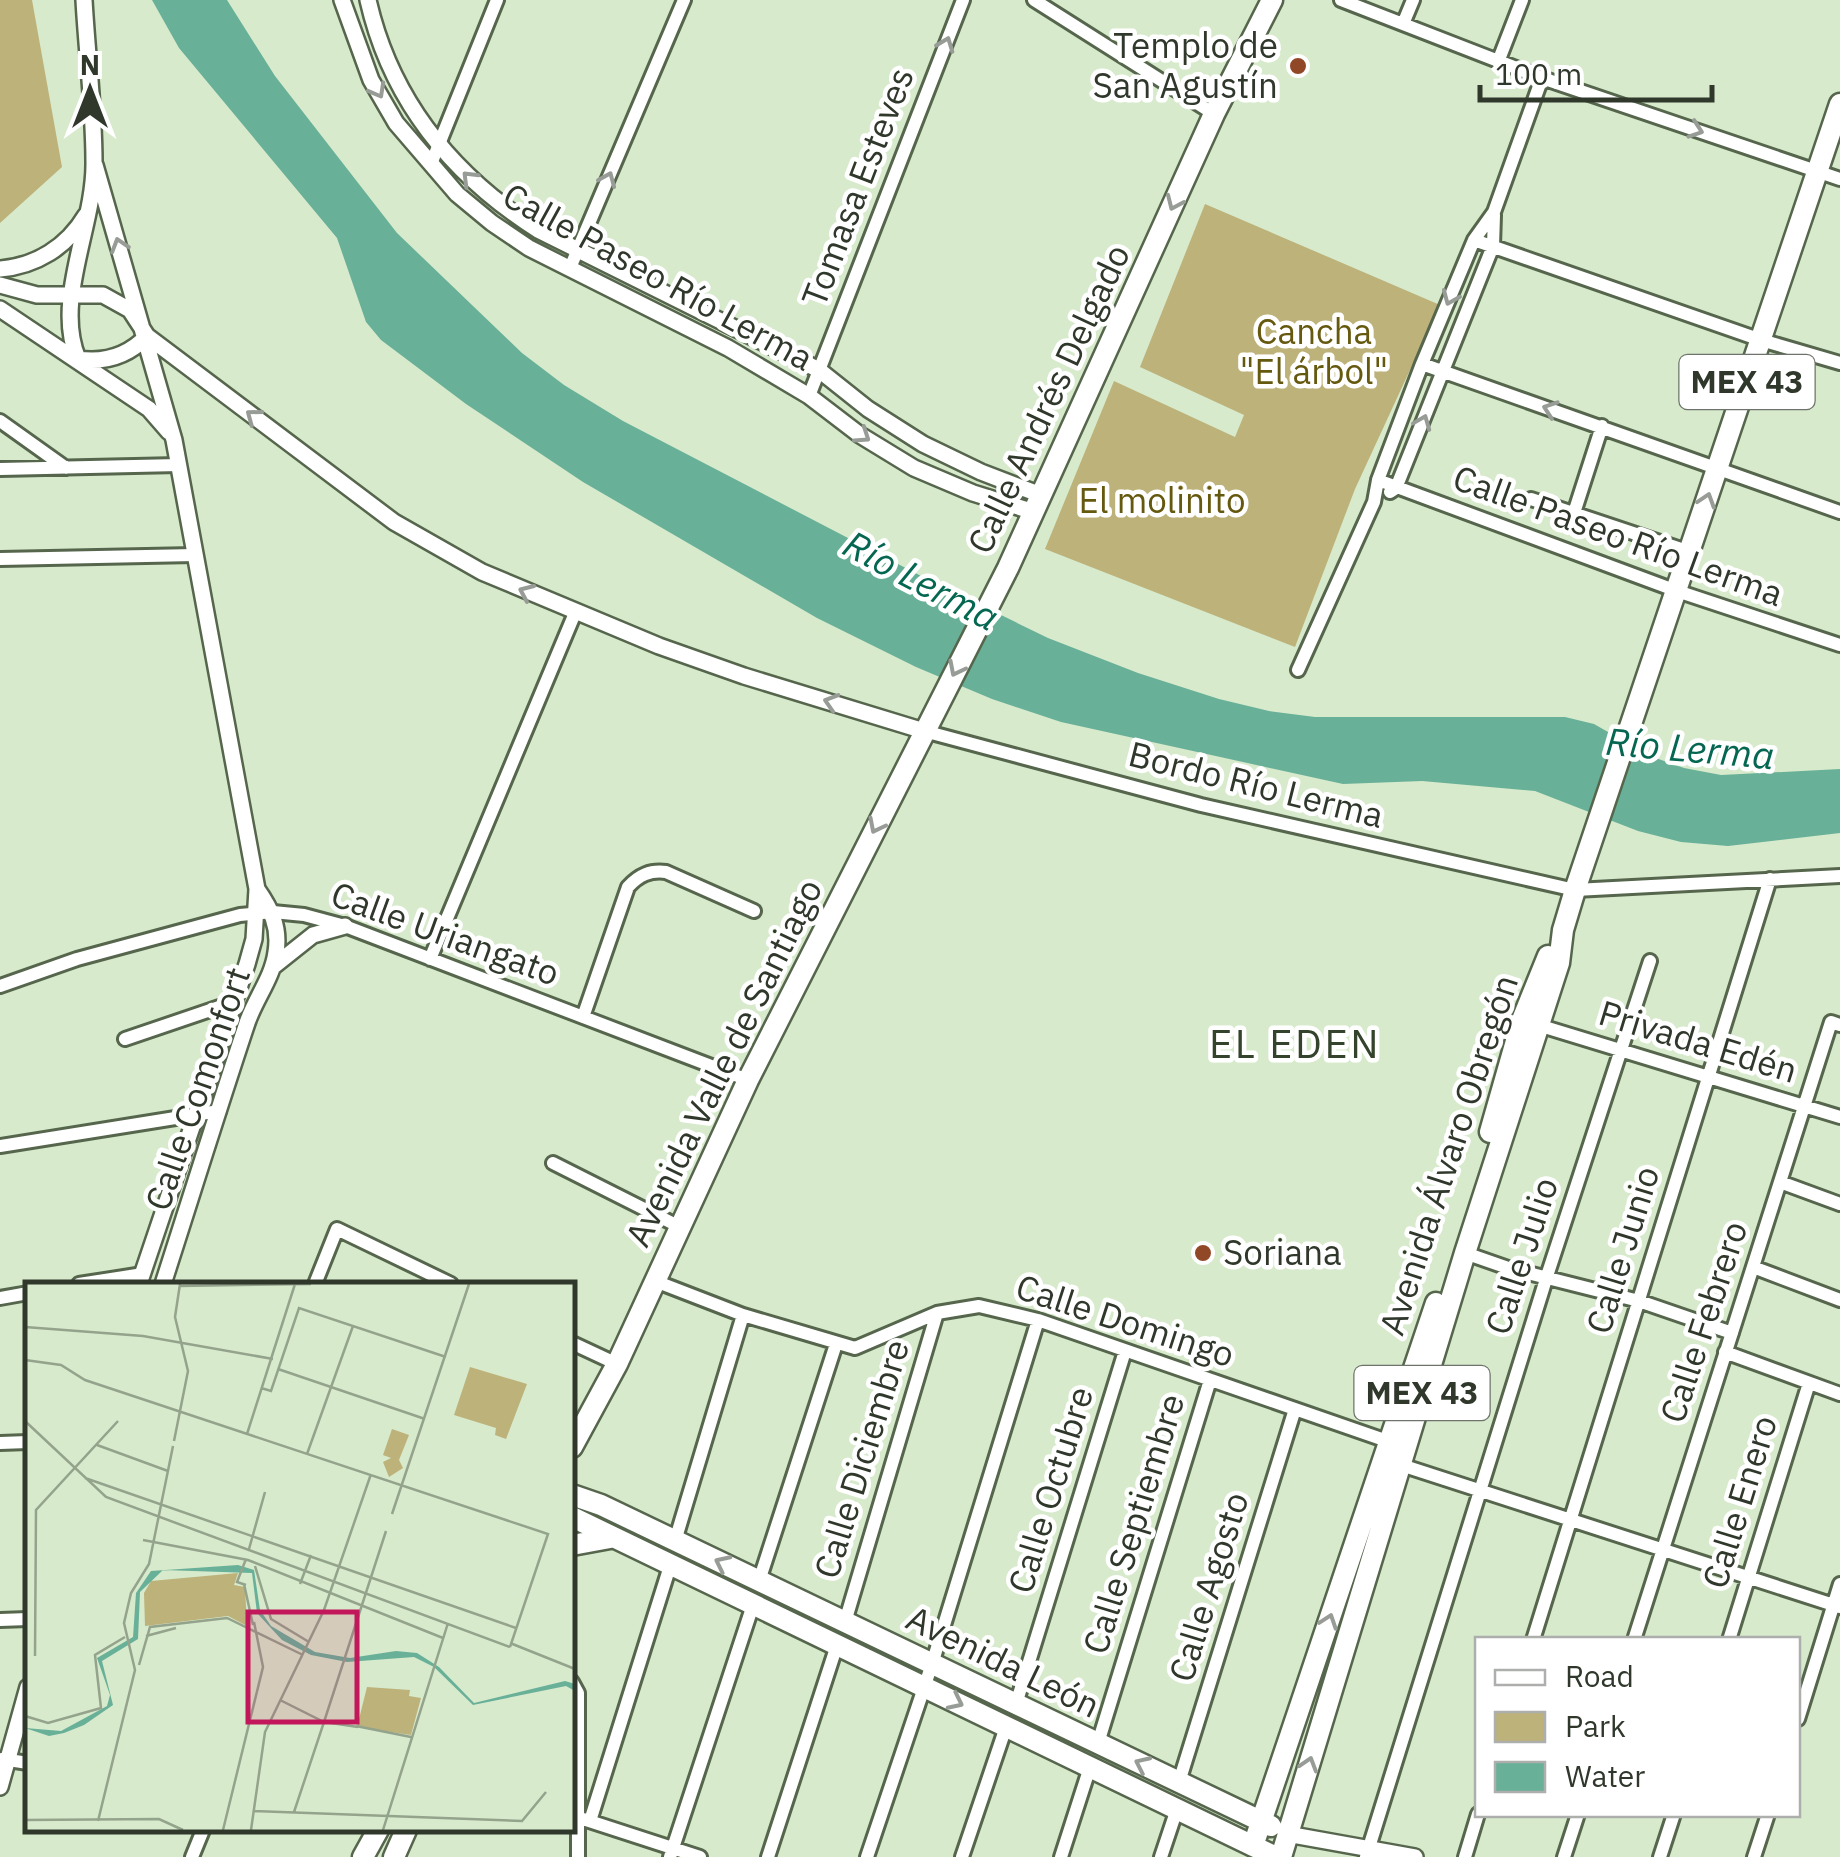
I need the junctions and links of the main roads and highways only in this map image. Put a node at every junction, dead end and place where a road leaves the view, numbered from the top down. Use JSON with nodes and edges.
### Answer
{"nodes":[{"id":1,"x":1272,"y":0,"type":"edge"},
{"id":2,"x":1840,"y":104,"type":"edge"},
{"id":3,"x":936,"y":708,"type":"joint"},
{"id":4,"x":1562,"y":930,"type":"junction"},
{"id":5,"x":575,"y":1441,"type":"edge"},
{"id":6,"x":1394,"y":1453,"type":"junction"},
{"id":7,"x":575,"y":1496,"type":"edge"},
{"id":8,"x":575,"y":1519,"type":"edge"},
{"id":9,"x":610,"y":1538,"type":"junction"},
{"id":10,"x":575,"y":1544,"type":"edge"},
{"id":11,"x":1261,"y":1822,"type":"junction"},
{"id":12,"x":377,"y":1832,"type":"edge"},
{"id":13,"x":405,"y":1832,"type":"edge"},
{"id":14,"x":1288,"y":1834,"type":"junction"},
{"id":15,"x":1251,"y":1851,"type":"edge"},
{"id":16,"x":364,"y":1857,"type":"edge"},
{"id":17,"x":394,"y":1857,"type":"edge"},
{"id":18,"x":1278,"y":1857,"type":"edge"}],
"edges":[{"from":1,"to":3,"type":"main road","name":"Calle Andrés Delgado","one_way":true},
{"from":4,"to":2,"type":"main road","name":"Avenida Álvaro Obregón","number":"MEX 43","one_way":true},
{"from":3,"to":5,"type":"main road","name":"Avenida Valle de Santiago","one_way":true},
{"from":4,"to":6,"type":"main road","name":"Avenida Álvaro Obregón","number":"MEX 43"},
{"from":4,"to":6,"type":"main road","name":"Avenida Álvaro Obregón","number":"MEX 43"},
{"from":11,"to":6,"type":"main road","name":"Avenida Álvaro Obregón","number":"MEX 43","one_way":true},
{"from":14,"to":6,"type":"main road","name":"Avenida Álvaro Obregón","number":"MEX 43","one_way":true},
{"from":11,"to":7,"type":"main road","name":"Avenida León","one_way":true},
{"from":8,"to":9,"type":"main road","name":"Avenida León","number":"MEX 43"},
{"from":9,"to":10,"type":"main road"},
{"from":9,"to":15,"type":"main road","name":"Avenida León","number":"MEX 43","one_way":true},
{"from":11,"to":14,"type":"main road","name":"Avenida León"},
{"from":11,"to":15,"type":"main road","name":"Avenida Álvaro Obregón","number":"MEX 43"},
{"from":12,"to":16,"type":"main road"},
{"from":13,"to":17,"type":"main road"},
{"from":14,"to":18,"type":"main road","name":"Avenida Álvaro Obregón","number":"MEX 43"},
{"from":15,"to":18,"type":"main road","name":"Avenida León","number":"MEX 43"}]}
